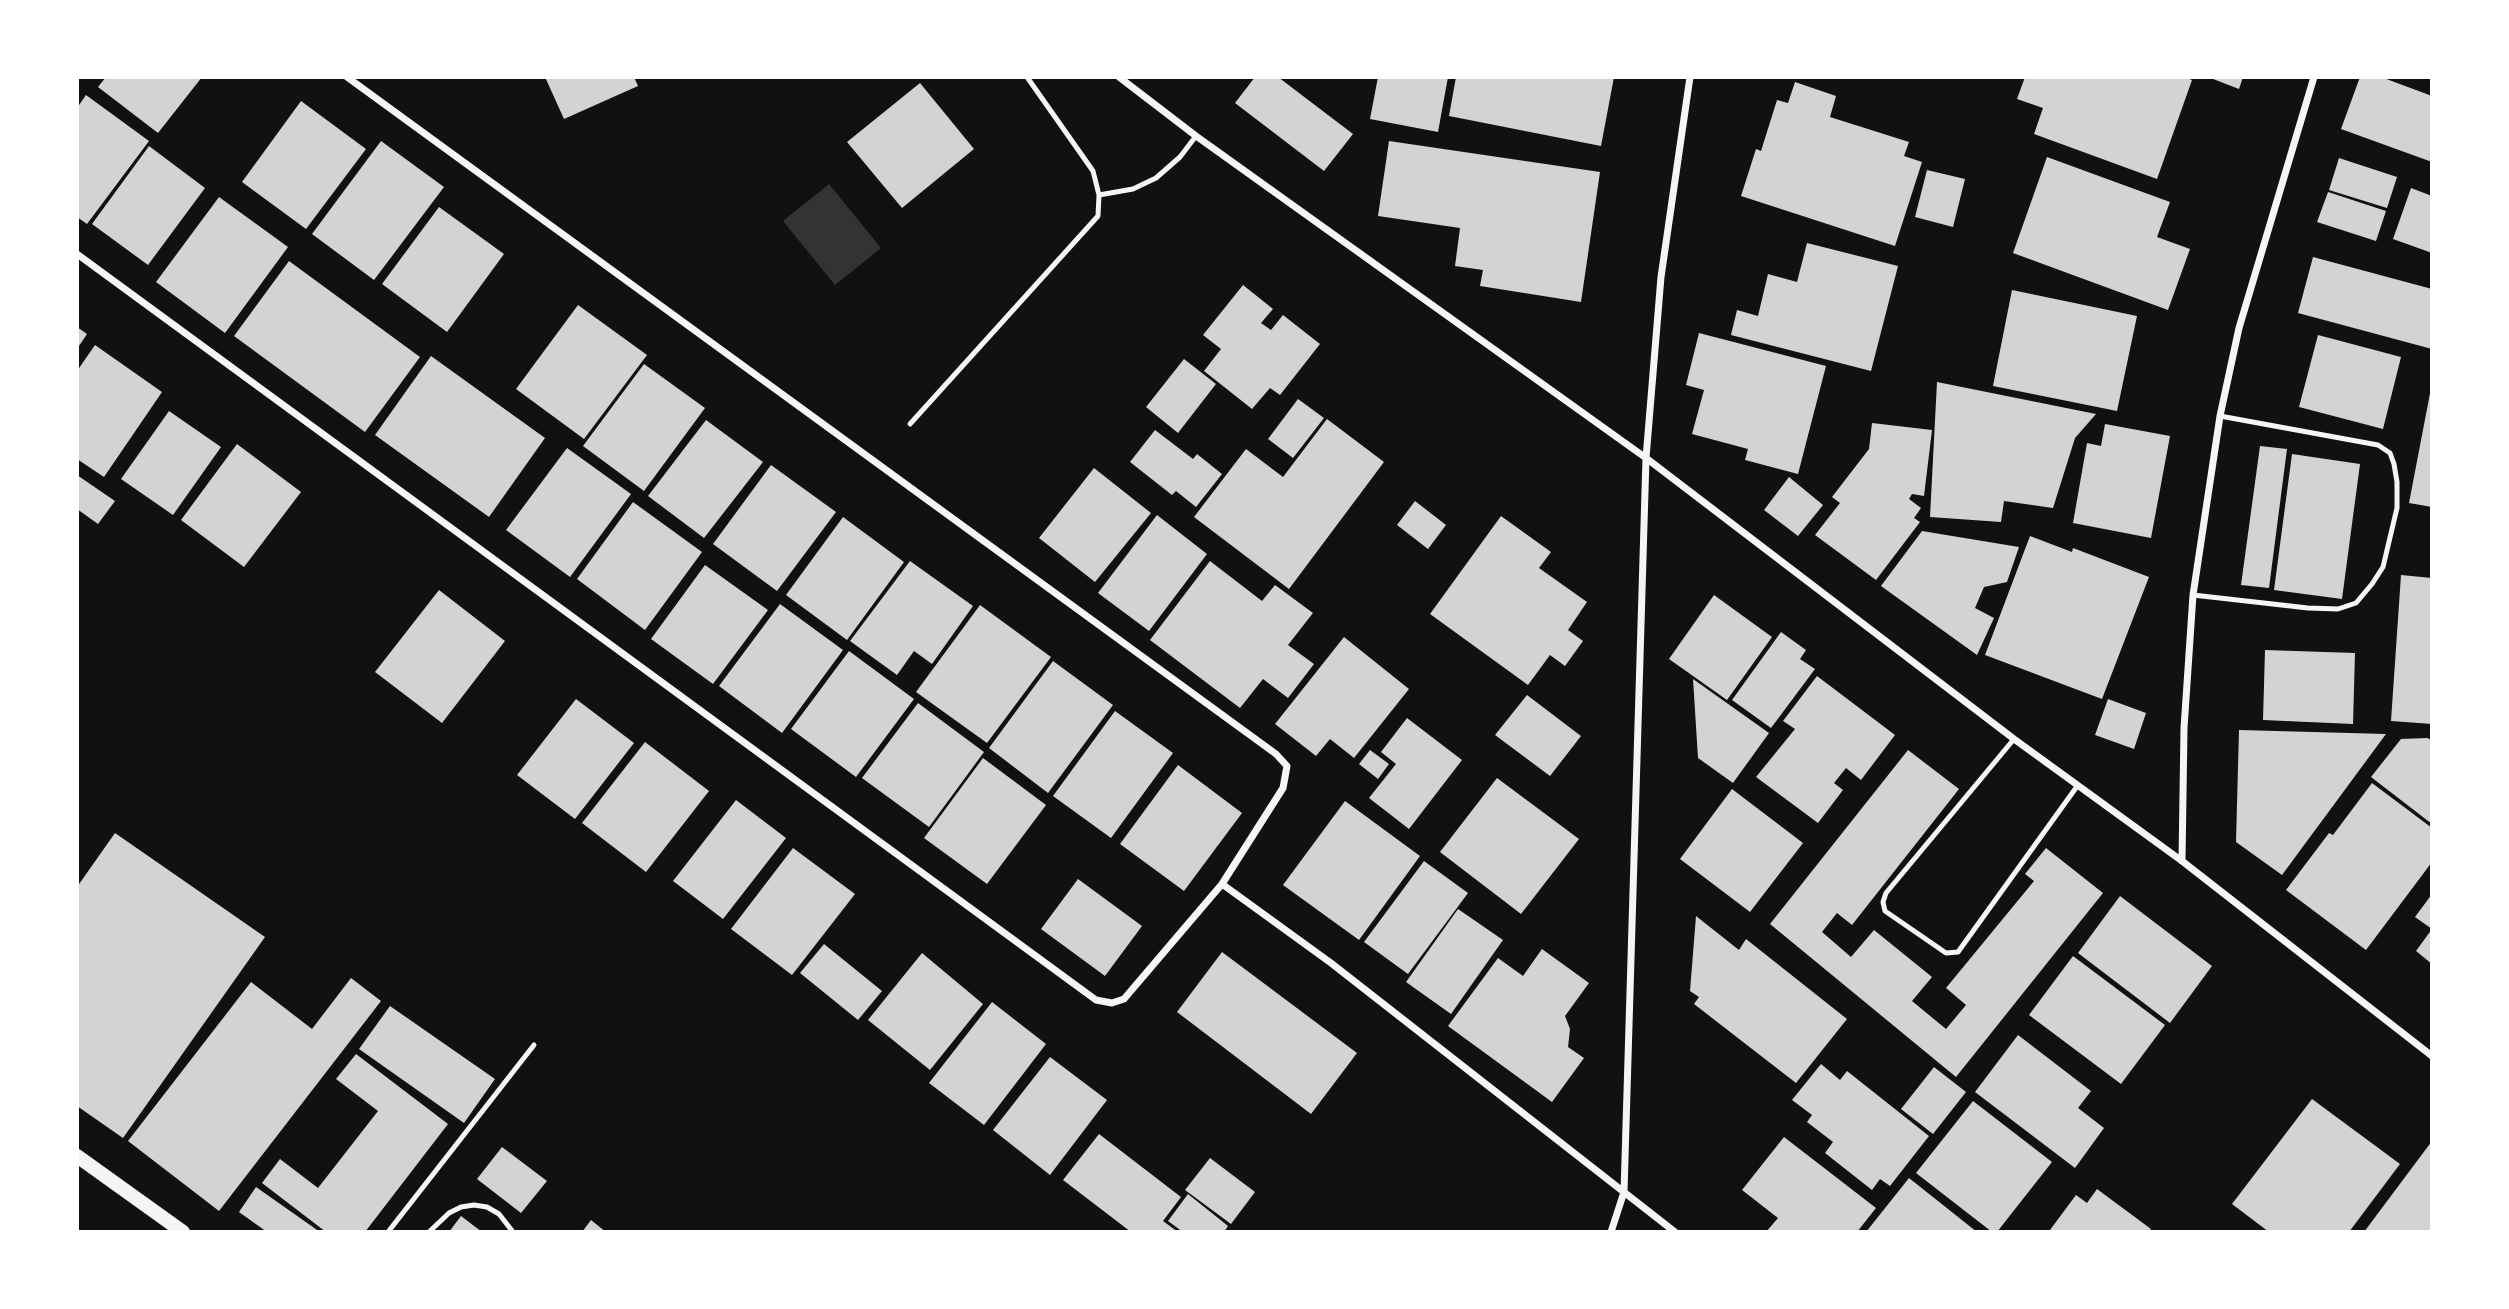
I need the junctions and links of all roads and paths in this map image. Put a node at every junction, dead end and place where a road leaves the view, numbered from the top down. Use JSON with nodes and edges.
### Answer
{"nodes":[{"id":1,"x":346,"y":77,"type":"edge"},
{"id":2,"x":1027,"y":77,"type":"edge"},
{"id":3,"x":1119,"y":77,"type":"edge"},
{"id":4,"x":1690,"y":77,"type":"edge"},
{"id":5,"x":2314,"y":77,"type":"edge"},
{"id":6,"x":1195,"y":136,"type":"junction"},
{"id":7,"x":1099,"y":195,"type":"junction"},
{"id":8,"x":77,"y":254,"type":"edge"},
{"id":9,"x":2220,"y":416,"type":"junction"},
{"id":10,"x":910,"y":424,"type":"dead end"},
{"id":11,"x":1646,"y":458,"type":"junction"},
{"id":12,"x":2193,"y":595,"type":"junction"},
{"id":13,"x":2014,"y":739,"type":"junction"},
{"id":14,"x":2078,"y":785,"type":"junction"},
{"id":15,"x":2182,"y":861,"type":"junction"},
{"id":16,"x":1222,"y":884,"type":"junction"},
{"id":17,"x":534,"y":1045,"type":"dead end"},
{"id":18,"x":2432,"y":1056,"type":"edge"},
{"id":19,"x":77,"y":1156,"type":"edge"},
{"id":20,"x":1624,"y":1192,"type":"junction"},
{"id":21,"x":183,"y":1232,"type":"edge"},
{"id":22,"x":388,"y":1232,"type":"edge"},
{"id":23,"x":429,"y":1232,"type":"edge"},
{"id":24,"x":513,"y":1232,"type":"edge"},
{"id":25,"x":1611,"y":1232,"type":"edge"},
{"id":26,"x":1675,"y":1232,"type":"edge"}],
"edges":[{"from":1,"to":16,"type":"street"},
{"from":2,"to":7,"type":"lane"},
{"from":3,"to":6,"type":"street"},
{"from":4,"to":11,"type":"street"},
{"from":5,"to":9,"type":"street"},
{"from":6,"to":7,"type":"lane"},
{"from":6,"to":11,"type":"street"},
{"from":7,"to":10,"type":"lane"},
{"from":8,"to":16,"type":"street"},
{"from":9,"to":12,"type":"street"},
{"from":9,"to":12,"type":"lane"},
{"from":11,"to":13,"type":"street"},
{"from":11,"to":20,"type":"street"},
{"from":12,"to":15,"type":"street"},
{"from":13,"to":14,"type":"street"},
{"from":13,"to":14,"type":"lane"},
{"from":14,"to":15,"type":"street"},
{"from":15,"to":18,"type":"street"},
{"from":16,"to":20,"type":"street"},
{"from":17,"to":22,"type":"lane"},
{"from":19,"to":21,"type":"main road"},
{"from":20,"to":25,"type":"street"},
{"from":20,"to":26,"type":"street"},
{"from":23,"to":24,"type":"lane"}]}
